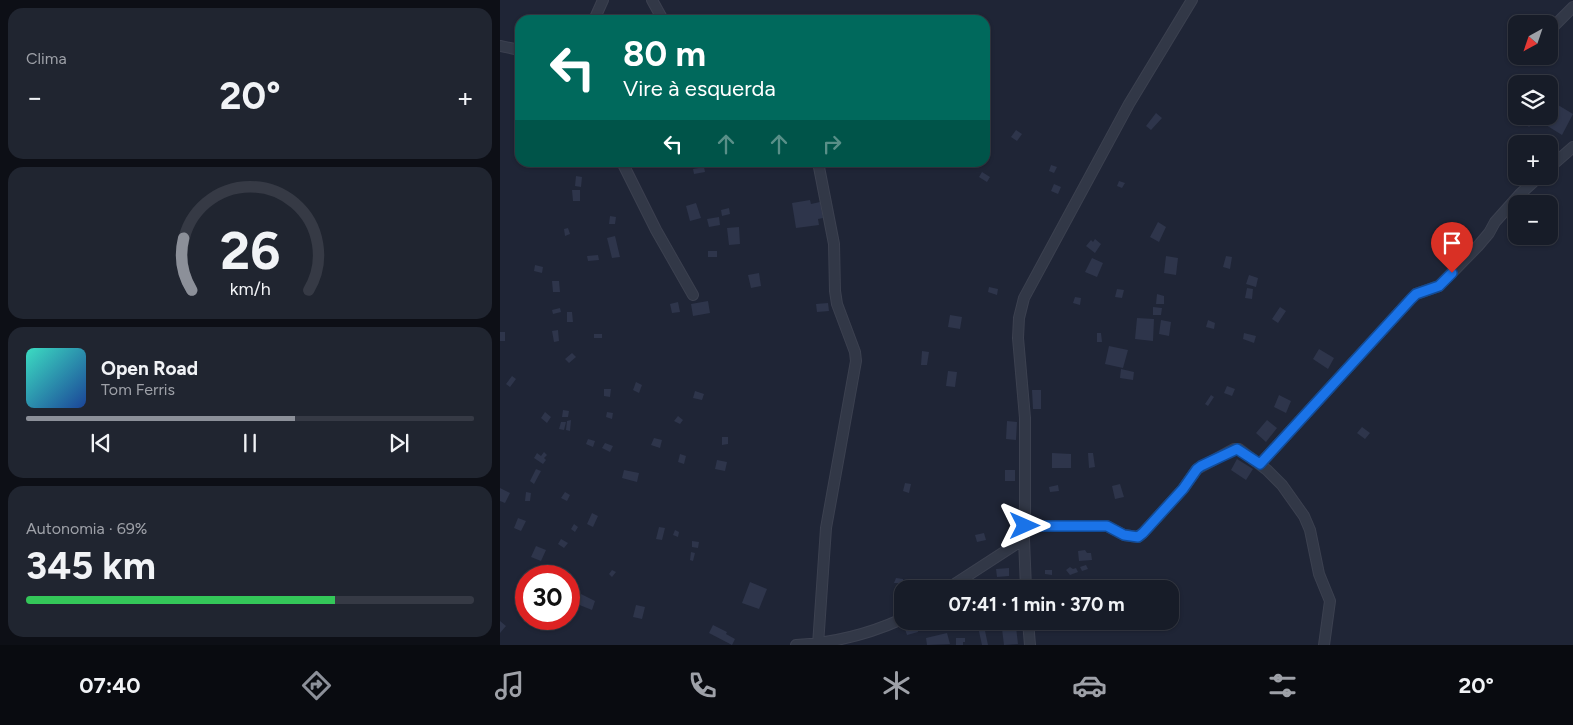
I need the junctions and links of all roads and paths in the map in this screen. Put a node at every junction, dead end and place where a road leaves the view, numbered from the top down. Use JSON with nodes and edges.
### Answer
{"nodes":[{"id":1,"x":603,"y":0,"type":"edge"},
{"id":2,"x":652,"y":0,"type":"edge"},
{"id":3,"x":1192,"y":0,"type":"edge"},
{"id":4,"x":1573,"y":7,"type":"edge"},
{"id":5,"x":596,"y":15,"type":"edge"},
{"id":6,"x":660,"y":15,"type":"edge"},
{"id":7,"x":1558,"y":22,"type":"edge"},
{"id":8,"x":500,"y":46,"type":"edge"},
{"id":9,"x":515,"y":49,"type":"edge"},
{"id":10,"x":1573,"y":147,"type":"edge"},
{"id":11,"x":1558,"y":160,"type":"edge"},
{"id":12,"x":624,"y":167,"type":"edge"},
{"id":13,"x":819,"y":167,"type":"edge"},
{"id":14,"x":1530,"y":185,"type":"edge"},
{"id":15,"x":693,"y":295,"type":"dead end"},
{"id":16,"x":1260,"y":464,"type":"junction"},
{"id":17,"x":1025,"y":526,"type":"junction"},
{"id":18,"x":1024,"y":539,"type":"junction"},
{"id":19,"x":961,"y":580,"type":"edge"},
{"id":20,"x":1026,"y":580,"type":"edge"},
{"id":21,"x":894,"y":622,"type":"edge"},
{"id":22,"x":1029,"y":630,"type":"edge"},
{"id":23,"x":818,"y":644,"type":"edge"},
{"id":24,"x":796,"y":645,"type":"edge"},
{"id":25,"x":1030,"y":645,"type":"edge"},
{"id":26,"x":1324,"y":645,"type":"edge"}],
"edges":[{"from":1,"to":5,"type":"street"},
{"from":2,"to":6,"type":"street"},
{"from":3,"to":17,"type":"street"},
{"from":4,"to":7,"type":"street"},
{"from":8,"to":9,"type":"street"},
{"from":10,"to":11,"type":"street"},
{"from":12,"to":15,"type":"street"},
{"from":13,"to":23,"type":"street"},
{"from":14,"to":16,"type":"street"},
{"from":16,"to":17,"type":"street"},
{"from":16,"to":26,"type":"street"},
{"from":17,"to":18,"type":"street"},
{"from":18,"to":19,"type":"street"},
{"from":18,"to":20,"type":"street"},
{"from":21,"to":23,"type":"street"},
{"from":22,"to":25,"type":"street"},
{"from":23,"to":24,"type":"street"}]}
